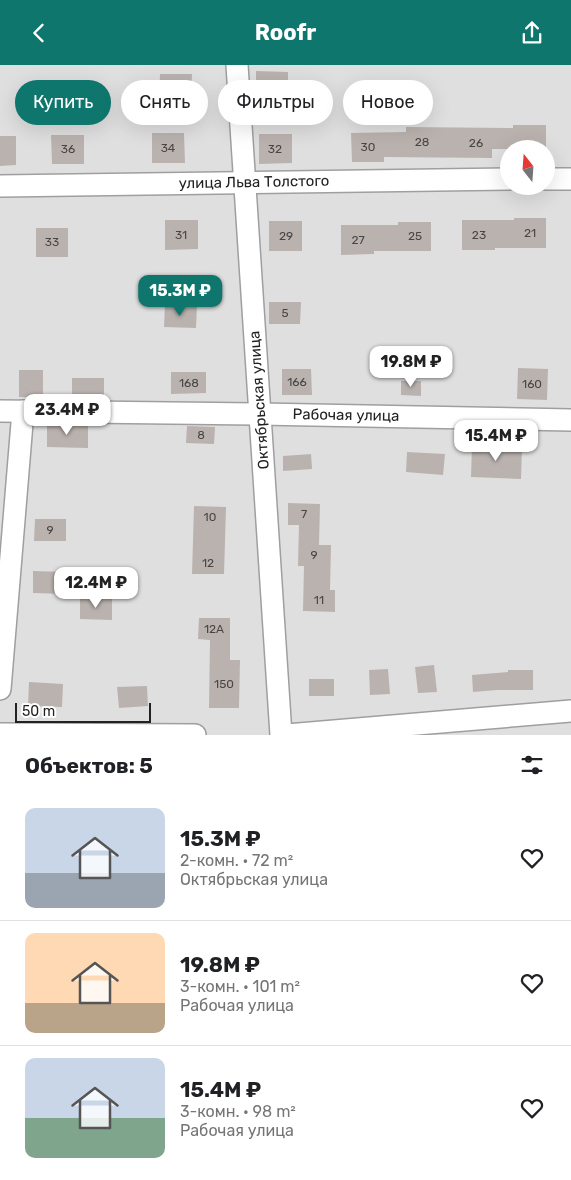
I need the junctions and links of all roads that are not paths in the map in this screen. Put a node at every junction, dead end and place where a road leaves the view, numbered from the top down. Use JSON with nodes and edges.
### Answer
{"nodes":[{"id":1,"x":237,"y":65,"type":"edge"},
{"id":2,"x":500,"y":179,"type":"edge"},
{"id":3,"x":555,"y":179,"type":"edge"},
{"id":4,"x":571,"y":179,"type":"edge"},
{"id":5,"x":245,"y":183,"type":"junction"},
{"id":6,"x":0,"y":185,"type":"edge"},
{"id":7,"x":0,"y":411,"type":"edge"},
{"id":8,"x":23,"y":411,"type":"junction"},
{"id":9,"x":260,"y":414,"type":"junction"},
{"id":10,"x":571,"y":420,"type":"edge"},
{"id":11,"x":0,"y":689,"type":"edge"},
{"id":12,"x":571,"y":711,"type":"edge"},
{"id":13,"x":0,"y":734,"type":"edge"},
{"id":14,"x":195,"y":735,"type":"edge"},
{"id":15,"x":281,"y":735,"type":"edge"},
{"id":16,"x":287,"y":735,"type":"edge"}],
"edges":[{"from":1,"to":5,"type":"street","name":"Октябрьская улица"},
{"from":2,"to":5,"type":"street","name":"улица Льва Толстого"},
{"from":3,"to":4,"type":"street"},
{"from":5,"to":6,"type":"street","name":"улица Льва Толстого"},
{"from":5,"to":9,"type":"street","name":"Октябрьская улица"},
{"from":7,"to":8,"type":"street","name":"Рабочая улица"},
{"from":8,"to":9,"type":"street","name":"Рабочая улица"},
{"from":8,"to":11,"type":"street"},
{"from":9,"to":10,"type":"street","name":"Рабочая улица"},
{"from":9,"to":15,"type":"street","name":"Октябрьская улица"},
{"from":12,"to":16,"type":"street"},
{"from":13,"to":14,"type":"street"}]}
